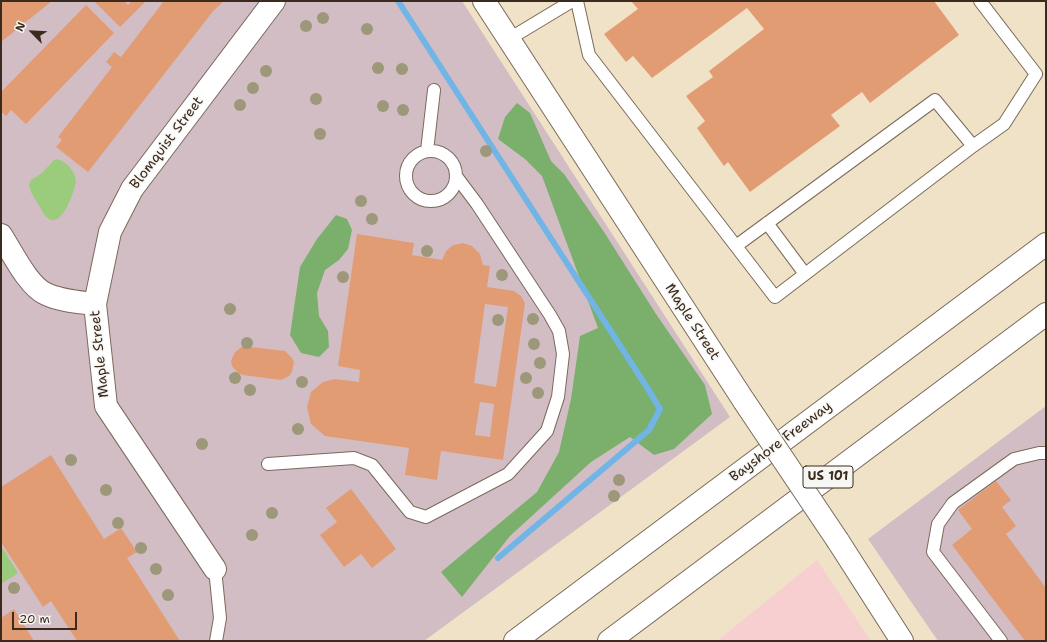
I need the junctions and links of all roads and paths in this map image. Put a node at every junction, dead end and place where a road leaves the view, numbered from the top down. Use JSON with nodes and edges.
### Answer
{"nodes":[{"id":1,"x":274,"y":1,"type":"edge"},
{"id":2,"x":484,"y":1,"type":"edge"},
{"id":3,"x":572,"y":1,"type":"edge"},
{"id":4,"x":577,"y":1,"type":"edge"},
{"id":5,"x":980,"y":1,"type":"edge"},
{"id":6,"x":509,"y":39,"type":"junction"},
{"id":7,"x":434,"y":90,"type":"dead end"},
{"id":8,"x":973,"y":146,"type":"junction"},
{"id":9,"x":427,"y":151,"type":"junction"},
{"id":10,"x":456,"y":176,"type":"junction"},
{"id":11,"x":767,"y":223,"type":"junction"},
{"id":12,"x":1,"y":235,"type":"edge"},
{"id":13,"x":1046,"y":244,"type":"edge"},
{"id":14,"x":736,"y":246,"type":"junction"},
{"id":15,"x":805,"y":274,"type":"junction"},
{"id":16,"x":95,"y":304,"type":"junction"},
{"id":17,"x":1046,"y":314,"type":"edge"},
{"id":18,"x":1046,"y":453,"type":"edge"},
{"id":19,"x":268,"y":464,"type":"dead end"},
{"id":20,"x":215,"y":569,"type":"joint"},
{"id":21,"x":216,"y":641,"type":"edge"},
{"id":22,"x":515,"y":641,"type":"edge"},
{"id":23,"x":609,"y":641,"type":"edge"},
{"id":24,"x":902,"y":641,"type":"edge"},
{"id":25,"x":1000,"y":641,"type":"edge"}],
"edges":[{"from":1,"to":16,"type":"main road","name":"Blomquist Street"},
{"from":2,"to":6,"type":"main road","name":"Maple Street"},
{"from":3,"to":6,"type":"lane"},
{"from":4,"to":14,"type":"lane"},
{"from":5,"to":8,"type":"lane"},
{"from":6,"to":24,"type":"main road","name":"Maple Street","bridge":true},
{"from":7,"to":9,"type":"lane"},
{"from":8,"to":11,"type":"lane"},
{"from":8,"to":15,"type":"lane"},
{"from":9,"to":10,"type":"lane"},
{"from":9,"to":10,"type":"lane"},
{"from":10,"to":19,"type":"lane"},
{"from":11,"to":14,"type":"lane"},
{"from":11,"to":15,"type":"lane"},
{"from":12,"to":16,"type":"main road","name":"Maple Street"},
{"from":13,"to":22,"type":"main road","name":"Bayshore Freeway"},
{"from":14,"to":15,"type":"lane"},
{"from":16,"to":20,"type":"main road","name":"Maple Street"},
{"from":17,"to":23,"type":"main road","number":"US 101"},
{"from":18,"to":25,"type":"lane"},
{"from":20,"to":21,"type":"lane"}]}
